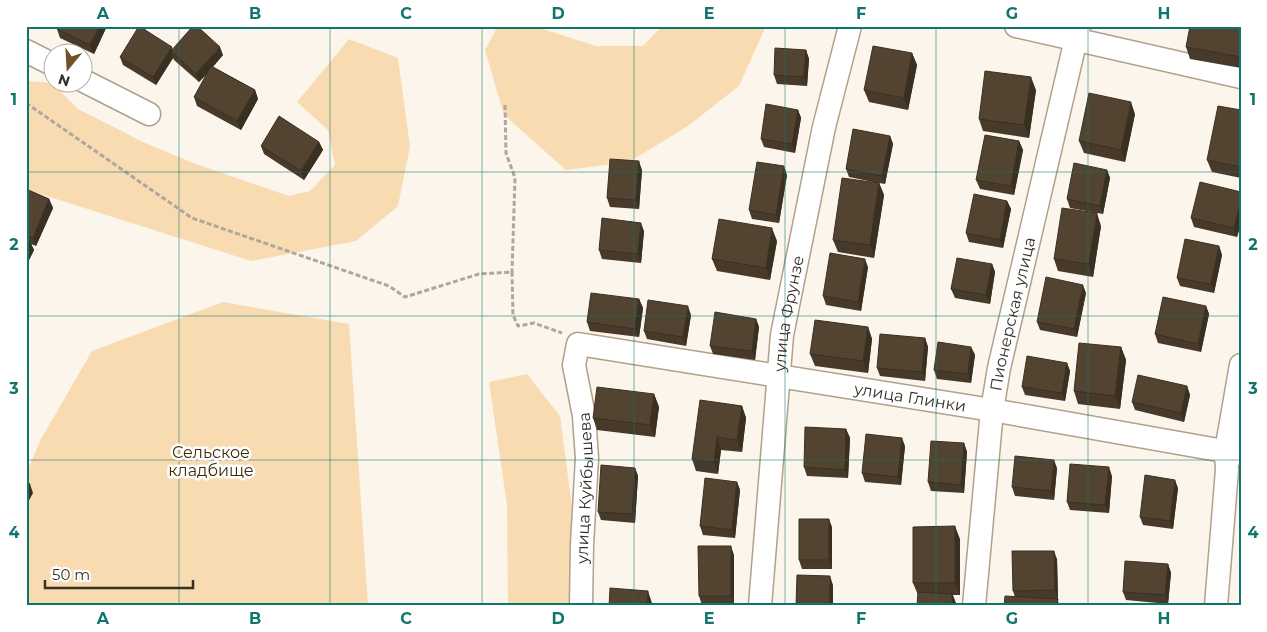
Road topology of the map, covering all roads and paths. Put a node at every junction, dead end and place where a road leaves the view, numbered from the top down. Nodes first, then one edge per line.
1 (850, 26) edge
2 (1016, 26) edge
3 (1078, 33) edge
4 (26, 51) edge
5 (42, 59) edge
6 (1241, 77) edge
7 (92, 85) edge
8 (26, 103) edge
9 (505, 105) dead end
10 (149, 114) dead end
11 (512, 272) junction
12 (578, 344) junction
13 (1241, 365) edge
14 (779, 376) junction
15 (992, 410) junction
16 (1233, 452) edge
17 (581, 606) edge
18 (760, 606) edge
19 (974, 606) edge
20 (1216, 606) edge

1 - 14 street, улица Фрунзе
2 - 3 street
3 - 6 street
3 - 15 street, Пионерская улица
4 - 5 street
7 - 10 street
8 - 11 path
9 - 11 path
11 - 12 path
12 - 14 street, улица Глинки
12 - 17 street, улица Куйбышева
13 - 16 street
14 - 15 street, улица Глинки
14 - 18 street, улица Фрунзе
15 - 16 street, улица Глинки
15 - 19 street, Пионерская улица
16 - 20 street

